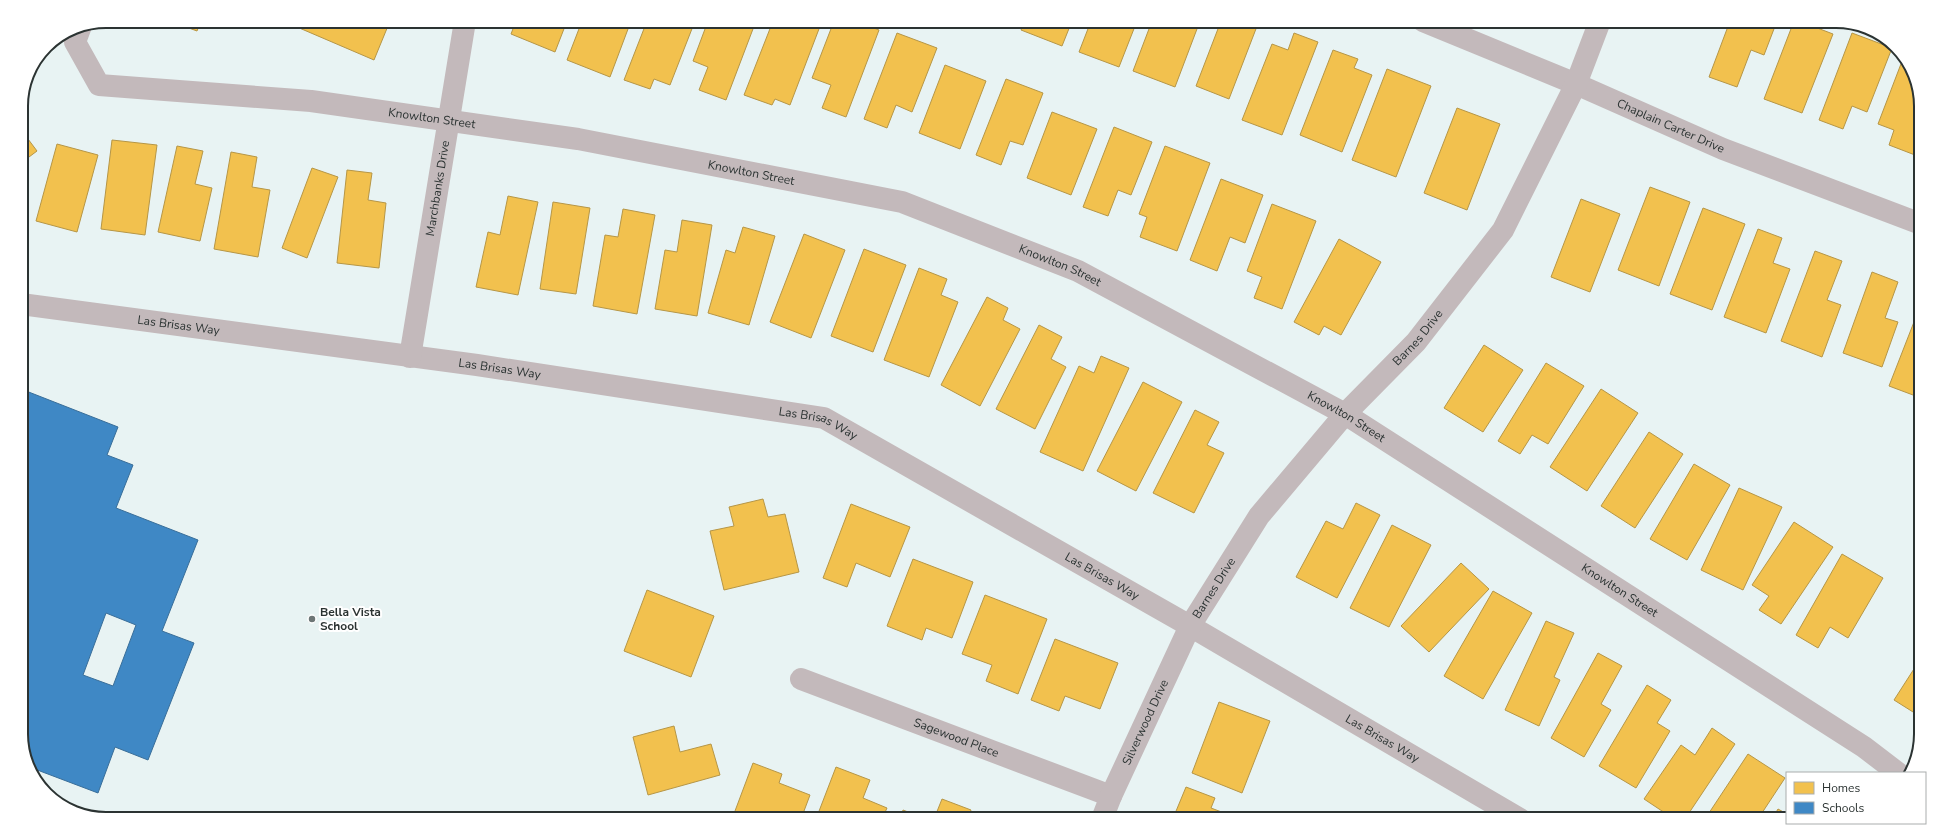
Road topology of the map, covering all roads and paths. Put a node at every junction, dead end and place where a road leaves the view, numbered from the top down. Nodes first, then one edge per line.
1 (464, 28) edge
2 (1440, 28) edge
3 (1597, 28) edge
4 (78, 33) edge
5 (1576, 84) junction
6 (449, 121) junction
7 (1914, 221) edge
8 (28, 305) edge
9 (410, 356) junction
10 (1345, 414) junction
11 (1190, 626) junction
12 (801, 679) dead end
13 (1897, 772) edge
14 (1111, 796) junction
15 (1105, 812) edge
16 (1508, 812) edge

1 - 6 street, Marchbanks Drive
2 - 5 street, Chaplain Carter Drive
3 - 5 street, Barnes Drive
4 - 6 street, Knowlton Street
5 - 7 street, Chaplain Carter Drive
5 - 10 street, Barnes Drive
6 - 9 street, Marchbanks Drive
6 - 10 street, Knowlton Street
8 - 9 street, Las Brisas Way
9 - 11 street, Las Brisas Way
10 - 11 street, Barnes Drive
10 - 13 street, Knowlton Street
11 - 14 street, Silverwood Drive
11 - 16 street, Las Brisas Way
12 - 14 street, Sagewood Place
14 - 15 street, Silverwood Drive

